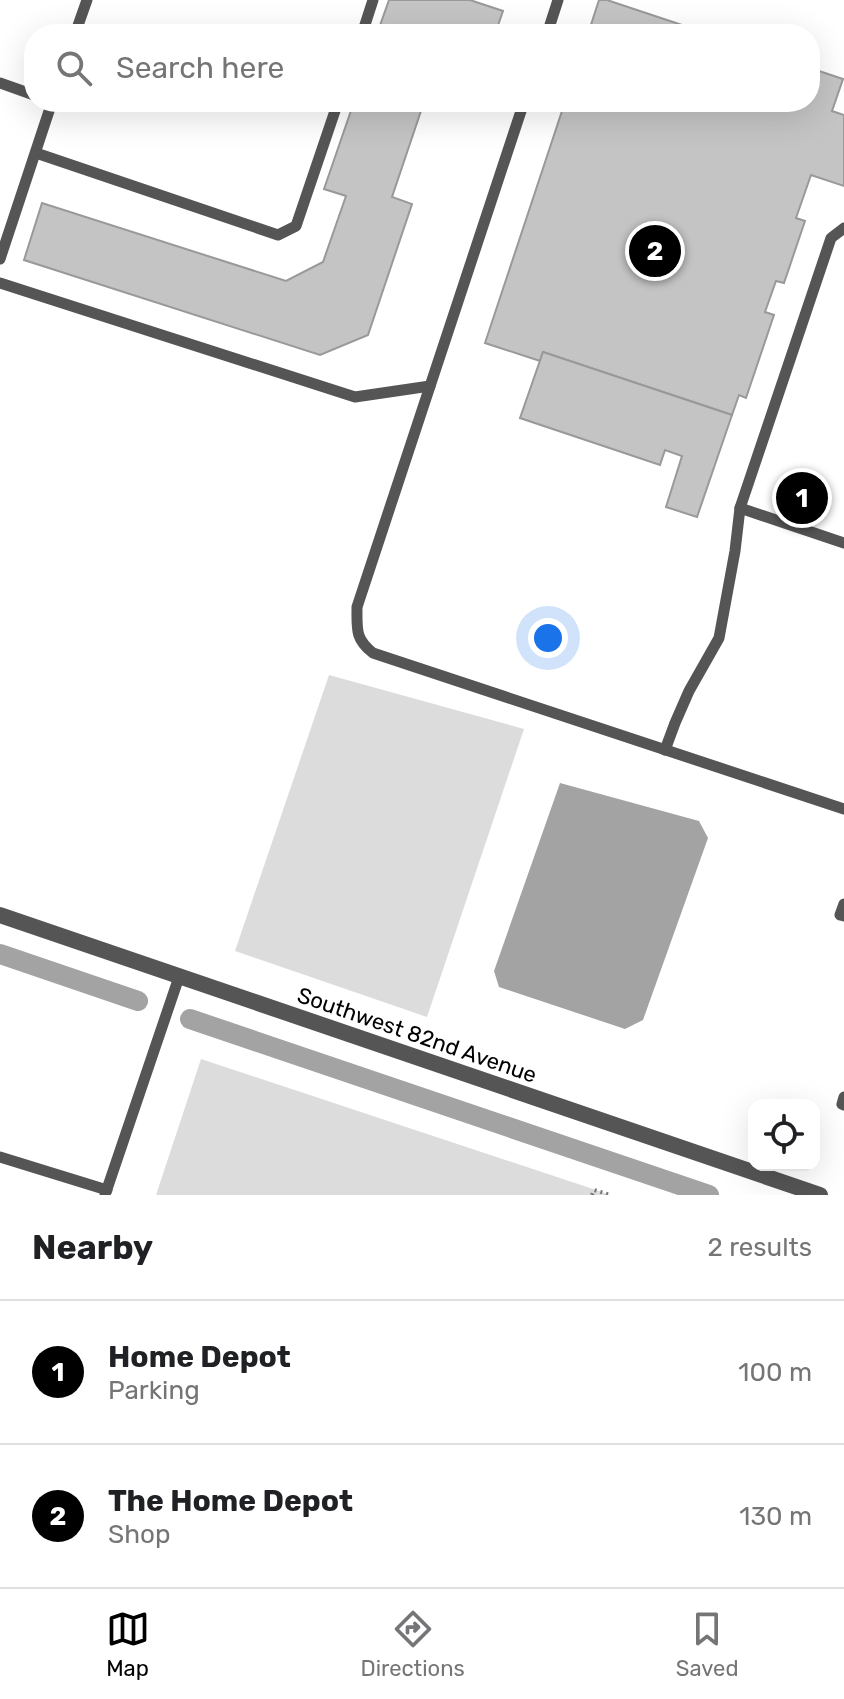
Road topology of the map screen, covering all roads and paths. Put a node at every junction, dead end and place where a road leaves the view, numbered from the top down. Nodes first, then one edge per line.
1 (87, 0) edge
2 (373, 0) edge
3 (558, 0) edge
4 (79, 24) edge
5 (365, 24) edge
6 (550, 24) edge
7 (0, 83) edge
8 (24, 91) edge
9 (49, 112) edge
10 (335, 112) edge
11 (521, 112) edge
12 (36, 153) junction
13 (844, 228) edge
14 (0, 259) edge
15 (0, 283) edge
16 (430, 386) junction
17 (740, 508) junction
18 (844, 543) edge
19 (665, 750) junction
20 (844, 809) edge
21 (844, 904) edge
22 (0, 915) edge
23 (844, 916) edge
24 (179, 977) junction
25 (844, 1097) edge
26 (844, 1105) edge
27 (0, 1157) edge
28 (106, 1193) edge
29 (592, 1195) edge
30 (611, 1195) edge
31 (820, 1195) edge

1 - 4 lane
2 - 5 lane
3 - 6 lane
7 - 8 lane
9 - 12 lane
10 - 12 lane
11 - 16 lane
12 - 14 lane
13 - 17 lane
15 - 16 lane
16 - 19 lane
17 - 18 lane
17 - 19 lane
19 - 20 lane
21 - 23 lane
22 - 24 street, Southwest 82nd Avenue
24 - 28 lane
24 - 31 street, Southwest 82nd Avenue
25 - 26 lane
27 - 28 lane
29 - 30 path

